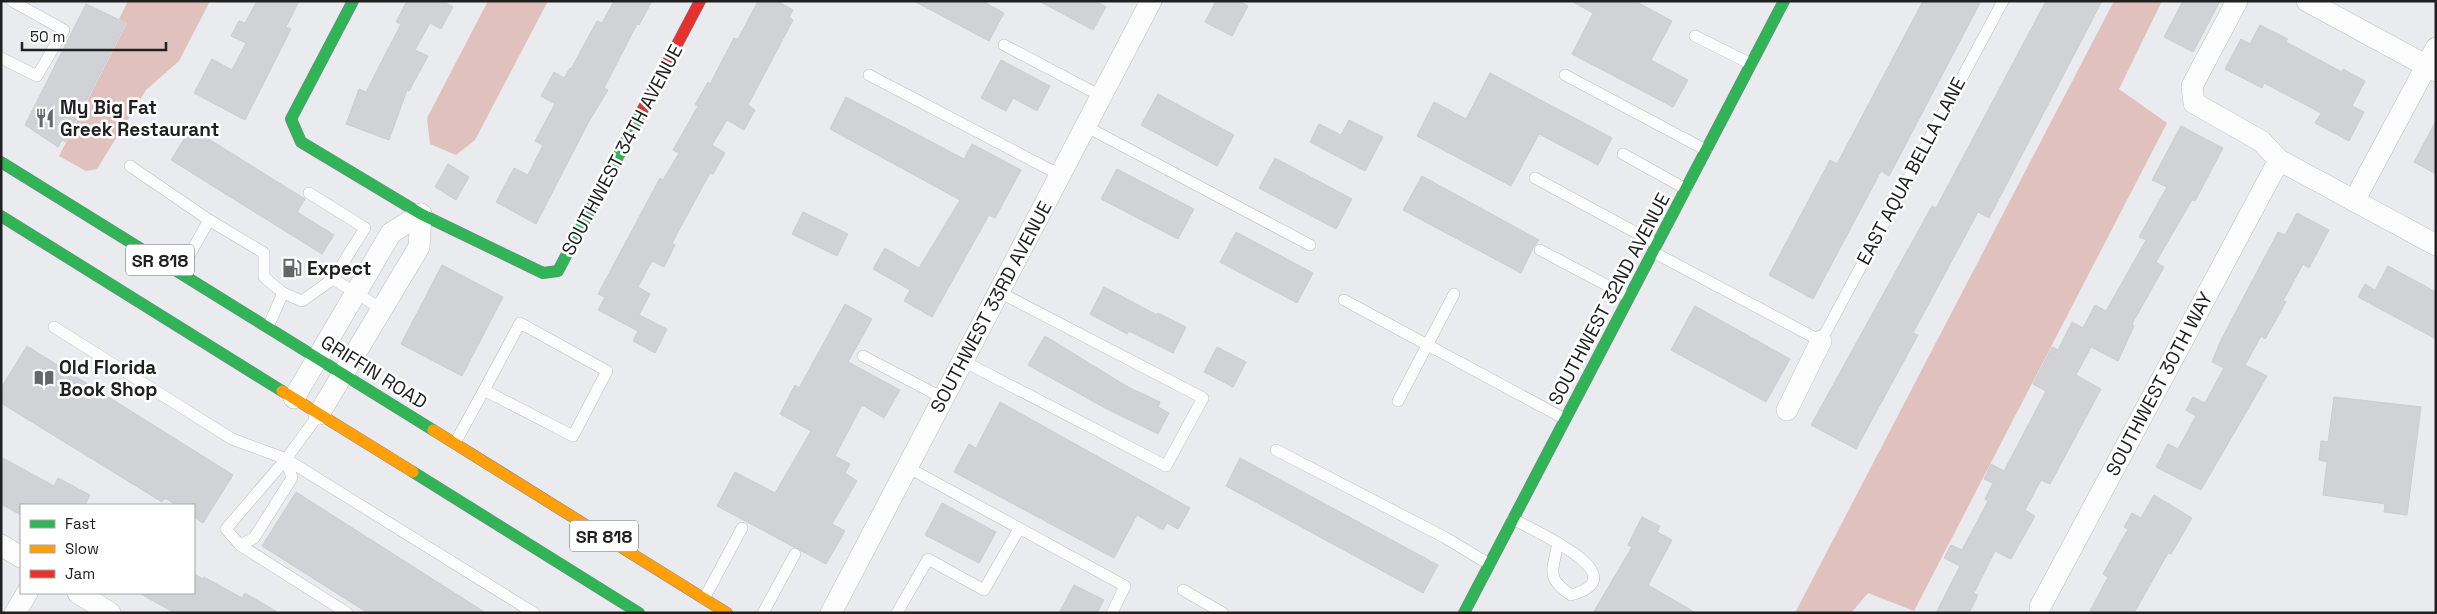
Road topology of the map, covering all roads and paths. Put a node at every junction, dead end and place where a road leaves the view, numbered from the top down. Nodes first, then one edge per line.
1 (12, 1) edge
2 (353, 1) edge
3 (700, 1) edge
4 (1151, 1) edge
5 (2003, 1) edge
6 (2237, 1) edge
7 (2307, 1) edge
8 (1781, 2) edge
9 (1695, 36) dead end
10 (1004, 45) dead end
11 (1, 58) edge
12 (2433, 61) edge
13 (1751, 64) junction
14 (869, 75) dead end
15 (1565, 75) dead end
16 (1101, 96) junction
17 (1085, 126) junction
18 (1706, 150) junction
19 (1623, 154) dead end
20 (2279, 160) junction
21 (1, 162) edge
22 (130, 166) dead end
23 (1060, 176) junction
24 (1535, 178) dead end
25 (1686, 189) junction
26 (309, 193) dead end
27 (2354, 201) junction
28 (421, 214) junction
29 (1, 216) edge
30 (209, 220) junction
31 (1310, 245) dead end
32 (2436, 245) edge
33 (1655, 248) junction
34 (1540, 250) dead end
35 (180, 272) junction
36 (333, 279) junction
37 (999, 292) junction
38 (283, 293) junction
39 (356, 294) junction
40 (1454, 294) dead end
41 (1629, 297) junction
42 (1344, 300) dead end
43 (382, 309) junction
44 (54, 327) dead end
45 (268, 327) junction
46 (1821, 341) junction
47 (1428, 345) junction
48 (863, 356) dead end
49 (318, 358) junction
50 (963, 361) junction
51 (344, 374) junction
52 (484, 390) junction
53 (294, 398) junction
54 (943, 398) junction
55 (1398, 401) dead end
56 (1787, 410) dead end
57 (320, 414) junction
58 (1565, 419) junction
59 (455, 443) junction
60 (1276, 450) dead end
61 (286, 459) junction
62 (907, 468) junction
63 (1513, 519) junction
64 (742, 528) dead end
65 (1019, 529) junction
66 (1558, 543) junction
67 (1, 545) edge
68 (240, 545) junction
69 (795, 554) dead end
70 (20, 556) edge
71 (1490, 564) junction
72 (1183, 590) dead end
73 (26, 594) edge
74 (80, 594) edge
75 (704, 598) junction
76 (2040, 607) dead end
77 (15, 613) edge
78 (110, 613) edge
79 (347, 613) edge
80 (534, 613) edge
81 (639, 613) edge
82 (727, 613) edge
83 (763, 613) edge
84 (831, 613) edge
85 (897, 613) edge
86 (1112, 613) edge
87 (1223, 613) edge
88 (1464, 613) edge

1 - 11 lane
2 - 28 main road
3 - 28 main road, SOUTHWEST 34TH AVENUE
4 - 16 street, SOUTHWEST 33RD AVENUE
5 - 46 lane, EAST AQUA BELLA LANE
6 - 20 street
7 - 12 street
8 - 13 main road, SOUTHWEST 32ND AVENUE
9 - 13 lane
10 - 16 lane
12 - 27 street
13 - 18 main road, SOUTHWEST 32ND AVENUE
14 - 23 lane
15 - 18 lane
16 - 17 street, SOUTHWEST 33RD AVENUE
17 - 23 street, SOUTHWEST 33RD AVENUE
17 - 31 lane
18 - 25 main road, SOUTHWEST 32ND AVENUE
19 - 25 lane
20 - 27 street
20 - 76 street, SOUTHWEST 30TH WAY
21 - 35 main road, GRIFFIN ROAD / SR 818
22 - 30 lane
23 - 37 street, SOUTHWEST 33RD AVENUE
24 - 33 lane
25 - 33 main road, SOUTHWEST 32ND AVENUE
26 - 36 lane
27 - 32 street
28 - 39 street
28 - 43 street
29 - 53 main road, SR 818
30 - 35 lane
30 - 38 lane
33 - 41 main road, SOUTHWEST 32ND AVENUE
33 - 46 lane
34 - 41 lane
35 - 45 main road, GRIFFIN ROAD / SR 818
36 - 38 lane
36 - 39 lane
37 - 50 street, SOUTHWEST 33RD AVENUE
37 - 50 lane
38 - 45 lane
39 - 43 lane
39 - 49 street
40 - 47 lane
41 - 58 main road, SOUTHWEST 32ND AVENUE
42 - 47 lane
43 - 51 street
44 - 61 lane
45 - 49 main road, GRIFFIN ROAD / SR 818
46 - 56 street
47 - 55 lane
47 - 58 lane
48 - 54 lane
49 - 51 main road, GRIFFIN ROAD / SR 818
49 - 53 street
50 - 54 street, SOUTHWEST 33RD AVENUE
51 - 57 street
51 - 59 main road, GRIFFIN ROAD / SR 818
52 - 52 lane
52 - 59 lane
53 - 57 main road, SR 818
54 - 62 street, SOUTHWEST 33RD AVENUE
57 - 61 lane
57 - 81 main road, SR 818
58 - 63 main road, SOUTHWEST 32ND AVENUE
59 - 75 main road, GRIFFIN ROAD / SR 818
60 - 71 lane
61 - 68 lane
61 - 68 lane
61 - 80 lane
62 - 65 lane
62 - 84 street, SOUTHWEST 33RD AVENUE
63 - 66 lane
63 - 71 main road, SOUTHWEST 32ND AVENUE
64 - 75 lane
65 - 85 lane
65 - 86 lane
66 - 66 lane
67 - 70 street
68 - 79 lane
69 - 83 lane
71 - 88 main road, SOUTHWEST 32ND AVENUE
72 - 87 lane
73 - 77 street
74 - 78 street
75 - 82 main road, GRIFFIN ROAD / SR 818

